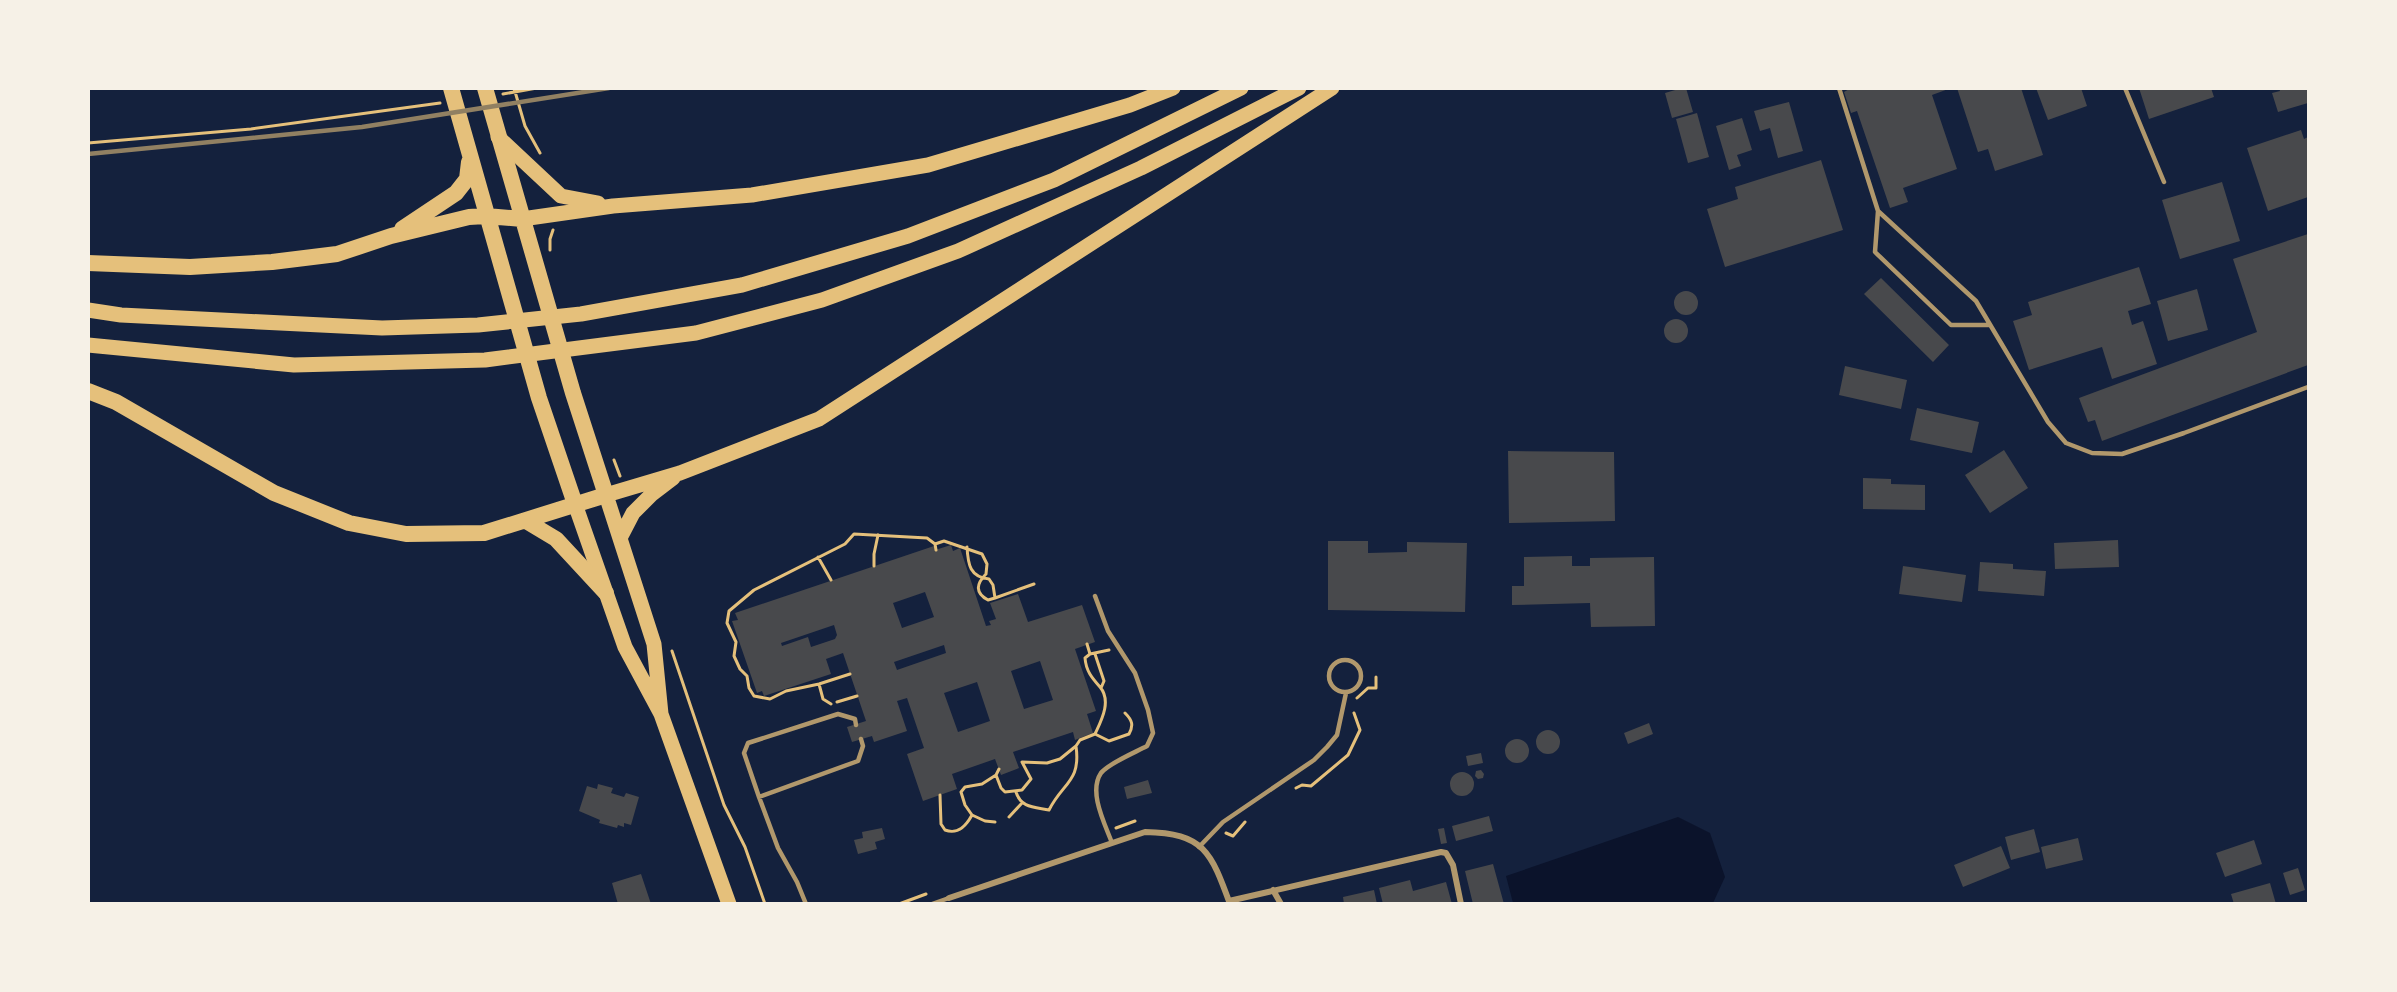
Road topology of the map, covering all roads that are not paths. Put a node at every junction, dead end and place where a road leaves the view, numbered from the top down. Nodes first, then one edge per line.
1 (1173, 88) edge
2 (1241, 88) edge
3 (1299, 88) edge
4 (1332, 88) edge
5 (1839, 88) edge
6 (2125, 88) edge
7 (491, 92) edge
8 (451, 94) edge
9 (498, 133) junction
10 (470, 155) junction
11 (2164, 182) dead end
12 (613, 206) junction
13 (1878, 211) junction
14 (486, 216) junction
15 (522, 219) junction
16 (391, 236) junction
17 (88, 262) edge
18 (88, 310) edge
19 (1990, 325) junction
20 (88, 345) edge
21 (2308, 387) edge
22 (88, 391) edge
23 (680, 473) junction
24 (606, 495) junction
25 (575, 504) junction
26 (526, 521) junction
27 (620, 538) junction
28 (606, 593) junction
29 (1095, 596) dead end
30 (1346, 693) junction
31 (661, 714) junction
32 (856, 725) dead end
33 (861, 740) dead end
34 (759, 797) junction
35 (1112, 843) junction
36 (1199, 847) junction
37 (1273, 890) junction
38 (948, 901) edge
39 (1229, 902) edge
40 (729, 903) edge
41 (806, 903) edge
42 (932, 903) edge
43 (1281, 903) edge
44 (1461, 903) edge

1 - 12 main road
2 - 18 main road
3 - 20 main road
4 - 23 main road
5 - 13 lane
6 - 11 lane
7 - 9 highway
8 - 10 highway
9 - 12 main road
9 - 15 highway
10 - 14 highway
10 - 16 highway
12 - 15 main road
13 - 19 lane
13 - 19 lane
14 - 15 highway
14 - 16 highway
14 - 25 highway
15 - 24 highway
16 - 17 highway
19 - 21 lane
22 - 26 highway
23 - 24 main road
23 - 27 main road
24 - 25 highway
24 - 27 main road
25 - 26 highway
25 - 28 main road
26 - 28 highway
27 - 31 main road
28 - 31 main road
29 - 35 lane
30 - 30 lane
30 - 36 lane
31 - 40 main road
32 - 34 lane
33 - 34 lane
34 - 41 lane
35 - 36 street
35 - 38 street
36 - 39 street
37 - 39 street
37 - 43 street
37 - 44 street
38 - 42 lane

